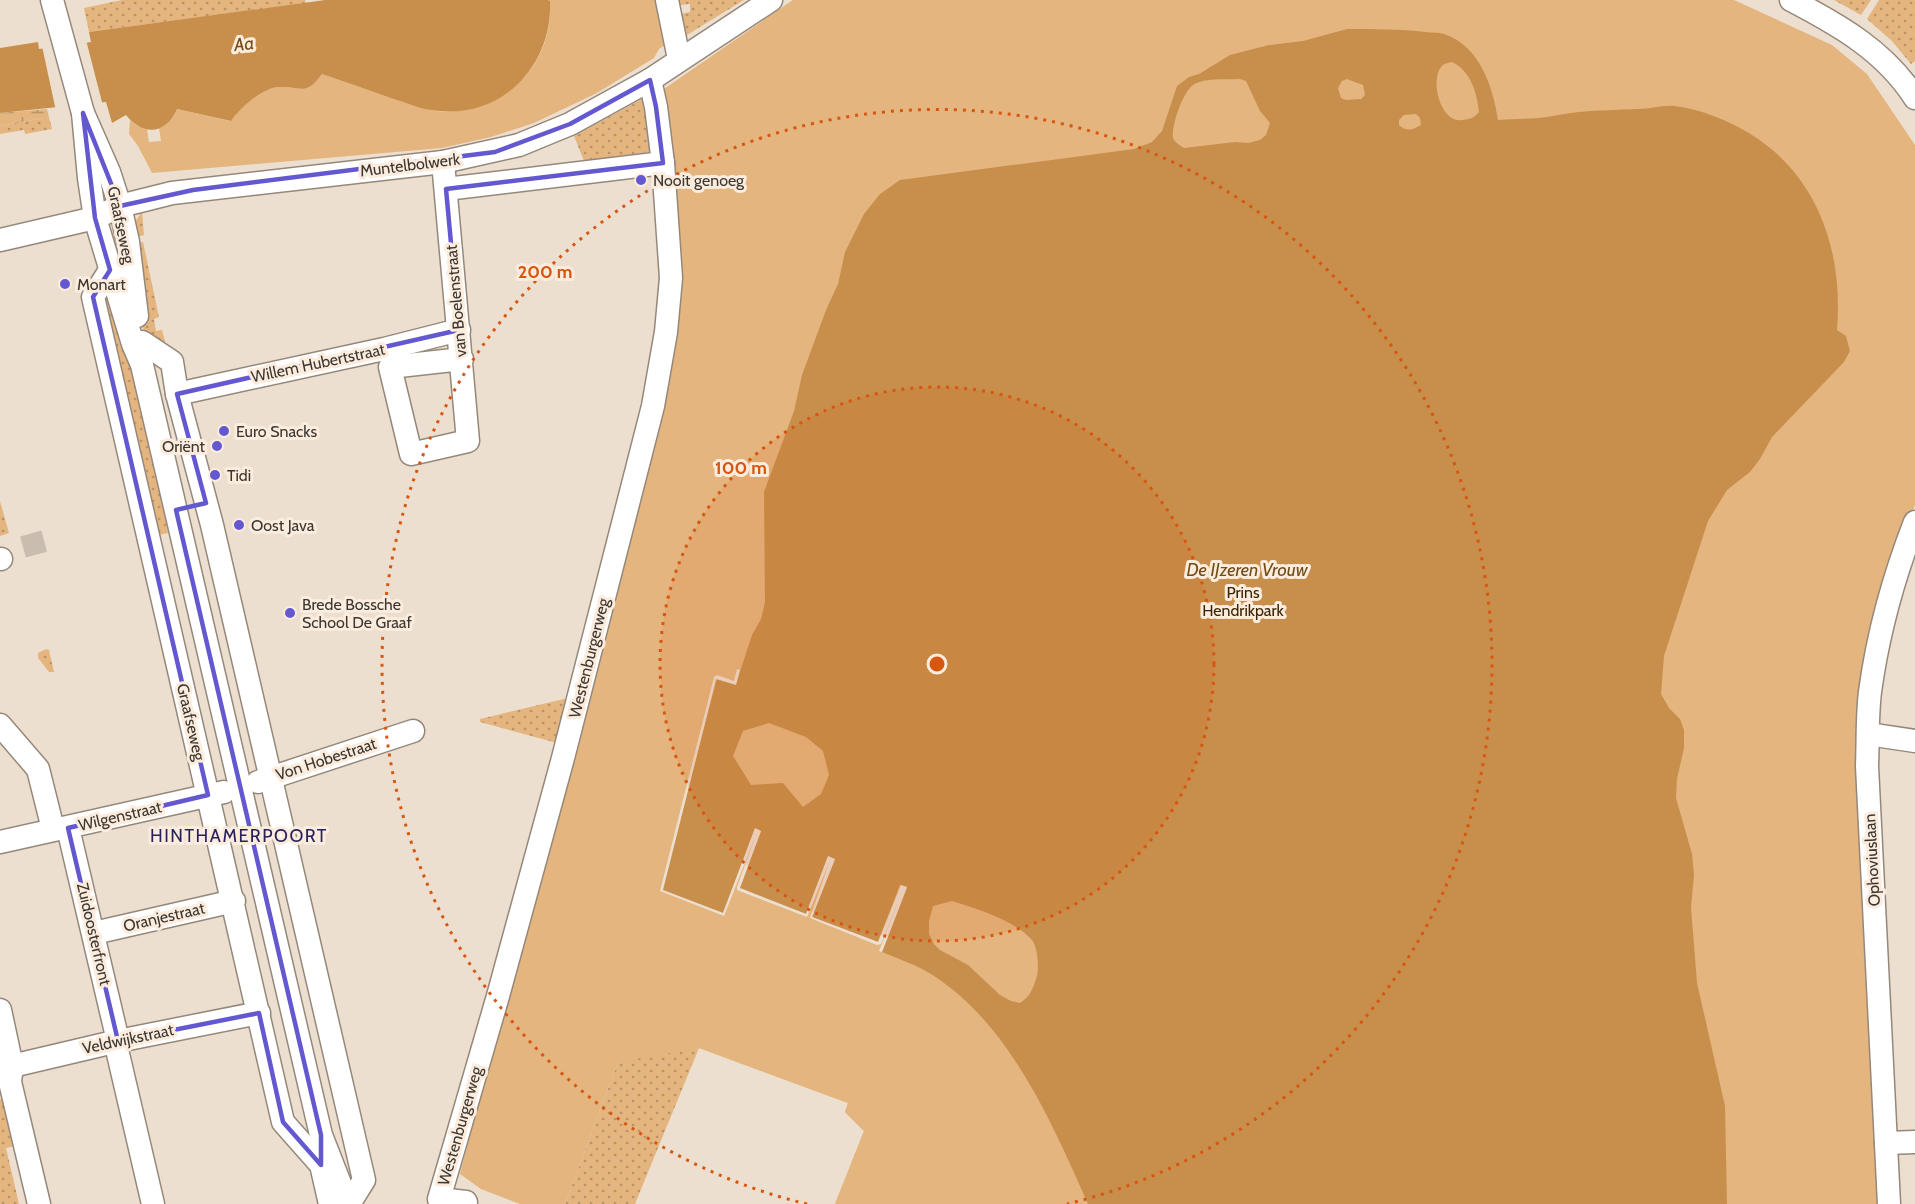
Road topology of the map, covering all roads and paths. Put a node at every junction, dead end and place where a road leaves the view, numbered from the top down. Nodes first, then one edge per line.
1 (52, 0) edge
2 (667, 0) edge
3 (771, 0) edge
4 (1791, 0) edge
5 (679, 59) junction
6 (650, 80) junction
7 (1915, 98) edge
8 (83, 113) junction
9 (443, 162) junction
10 (663, 163) junction
11 (446, 189) junction
12 (120, 206) junction
13 (95, 219) junction
14 (0, 240) edge
15 (110, 270) junction
16 (459, 330) junction
17 (142, 342) junction
18 (387, 358) junction
19 (462, 359) junction
20 (142, 365) junction
21 (177, 393) junction
22 (206, 503) junction
23 (176, 510) junction
24 (1915, 522) edge
25 (0, 725) edge
26 (413, 731) dead end
27 (1868, 734) junction
28 (1915, 741) edge
29 (271, 777) junction
30 (240, 788) junction
31 (208, 795) junction
32 (61, 828) junction
33 (0, 842) edge
34 (234, 901) junction
35 (94, 933) junction
36 (0, 1010) edge
37 (258, 1013) junction
38 (117, 1041) junction
39 (6, 1069) edge
40 (321, 1135) junction
41 (1915, 1142) edge
42 (1886, 1143) junction
43 (321, 1165) junction
44 (466, 1202) dead end
45 (39, 1204) edge
46 (153, 1204) edge
47 (330, 1204) edge
48 (348, 1204) edge
49 (1889, 1204) edge

1 - 8 street, Graafseweg
2 - 5 street
3 - 5 street, Muntelbolwerk
4 - 7 street
5 - 6 street, Muntelbolwerk
6 - 9 street, Muntelbolwerk
6 - 10 street, Westenburgerweg
8 - 12 street, Graafseweg
8 - 13 street, Graafseweg
9 - 11 street, van Boelenstraat
9 - 12 street, Muntelbolwerk
10 - 11 street, Muntelbolwerk
10 - 44 street, Westenburgerweg
11 - 16 street, van Boelenstraat
12 - 13 street, Muntelbolwerk
12 - 17 street, Graafseweg
13 - 14 street, Muntelbolwerk
13 - 15 street, Graafseweg
15 - 20 street, Graafseweg
15 - 31 street, Graafseweg
16 - 18 street, Willem Hubertstraat
16 - 19 street, van Boelenstraat
17 - 20 street, Graafseweg
17 - 21 street, Graafseweg
18 - 19 street
18 - 19 street, van Boelenstraat
18 - 21 street, Willem Hubertstraat
20 - 23 street, Graafseweg
21 - 22 street, Graafseweg
22 - 23 street
22 - 29 street, Graafseweg
23 - 30 street, Graafseweg
24 - 27 street, Ophoviuslaan
25 - 32 street, Zuidoosterfront
26 - 29 street, Von Hobestraat
27 - 28 street
27 - 42 street, Ophoviuslaan
29 - 30 street, Von Hobestraat
29 - 48 street, Graafseweg
30 - 31 street, Wilgenstraat
30 - 40 street, Graafseweg
31 - 32 street, Wilgenstraat
31 - 34 street, Graafseweg
32 - 33 street, Wilgenstraat
32 - 35 street, Zuidoosterfront
34 - 35 street, Oranjestraat
34 - 37 street, Graafseweg
35 - 38 street, Zuidoosterfront
36 - 39 street
37 - 38 street, Veldwijkstraat
37 - 43 street, Graafseweg
38 - 39 street, Veldwijkstraat
38 - 46 street, Zuidoosterfront
39 - 45 street
40 - 43 street, Graafseweg
40 - 48 street, Graafseweg
41 - 42 street
42 - 49 street, Ophoviuslaan
43 - 47 street, Graafseweg

